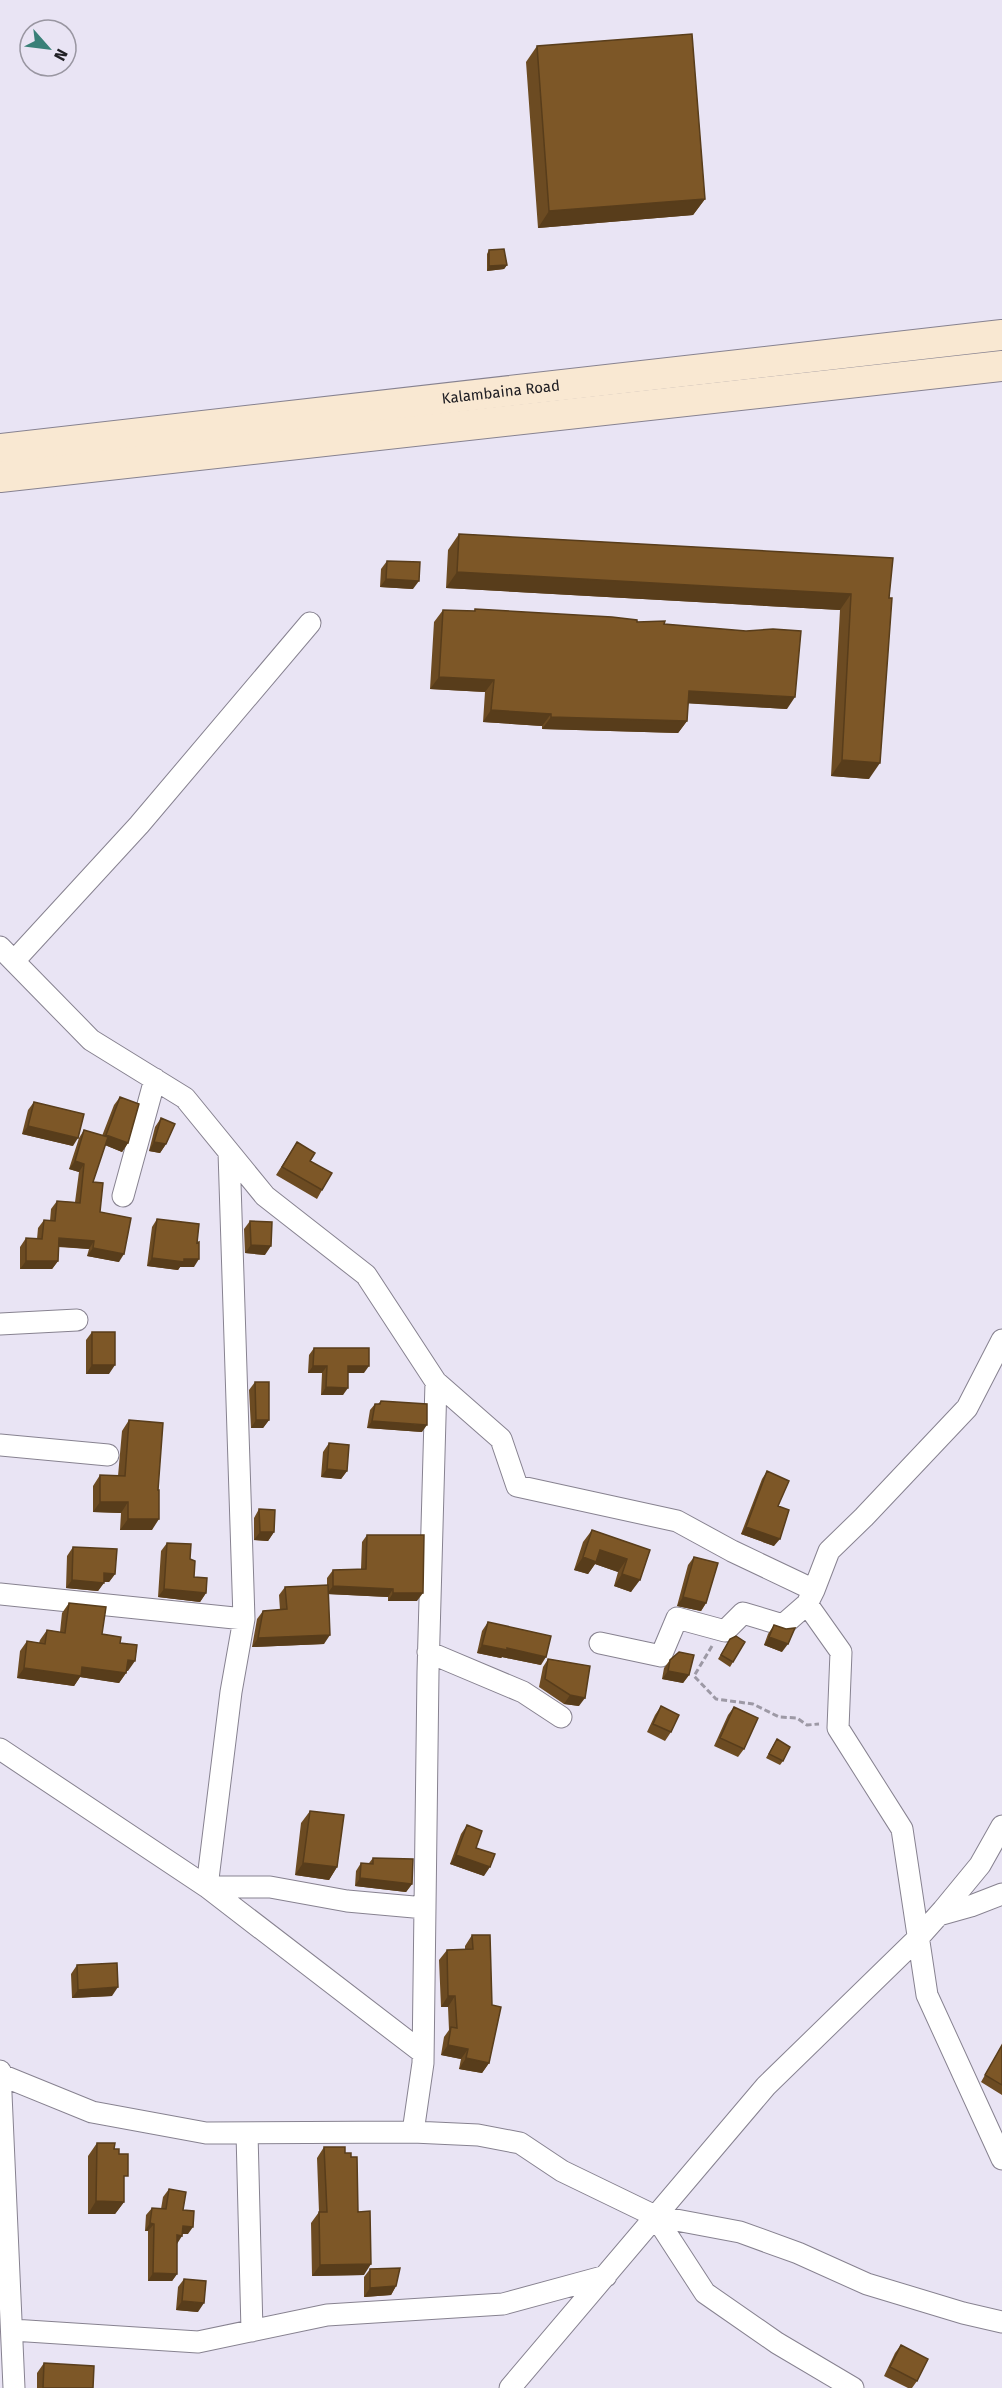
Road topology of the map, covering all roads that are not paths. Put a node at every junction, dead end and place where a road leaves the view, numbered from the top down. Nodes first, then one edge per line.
1 (1002, 335) edge
2 (1002, 366) edge
3 (0, 449) edge
4 (0, 477) edge
5 (310, 623) dead end
6 (7, 954) edge
7 (155, 1079) junction
8 (229, 1152) junction
9 (123, 1196) dead end
10 (77, 1320) dead end
11 (0, 1324) edge
12 (1002, 1340) edge
13 (436, 1382) junction
14 (0, 1445) edge
15 (108, 1455) dead end
16 (0, 1594) edge
17 (810, 1597) junction
18 (244, 1619) junction
19 (600, 1643) dead end
20 (428, 1652) junction
21 (561, 1717) dead end
22 (0, 1749) edge
23 (1002, 1826) edge
24 (207, 1887) junction
25 (1002, 1894) edge
26 (425, 1908) junction
27 (939, 1915) junction
28 (918, 1938) junction
29 (423, 2053) junction
30 (1, 2073) edge
31 (413, 2132) junction
32 (247, 2133) junction
33 (1002, 2159) edge
34 (655, 2216) junction
35 (606, 2276) junction
36 (1002, 2322) edge
37 (12, 2330) junction
38 (252, 2331) junction
39 (14, 2388) edge
40 (510, 2388) edge
41 (853, 2388) edge

1 - 3 main road, Kalambaina Road
2 - 4 main road
5 - 6 street
6 - 7 street
7 - 8 street
7 - 9 street
8 - 13 street
8 - 18 street
10 - 11 street
12 - 17 street
13 - 17 street
13 - 20 street
14 - 15 street
16 - 18 street
17 - 19 street
17 - 28 street
18 - 24 street
20 - 21 street
20 - 26 street
22 - 24 street
23 - 27 street
24 - 26 street
24 - 29 street
25 - 27 street
26 - 29 street
27 - 28 street
28 - 33 street
28 - 34 street
29 - 31 street
30 - 32 street
30 - 37 street
31 - 32 street
31 - 34 street
32 - 38 street
34 - 35 street
34 - 36 street
34 - 41 street
35 - 38 street
35 - 40 street
37 - 38 street
37 - 39 street

